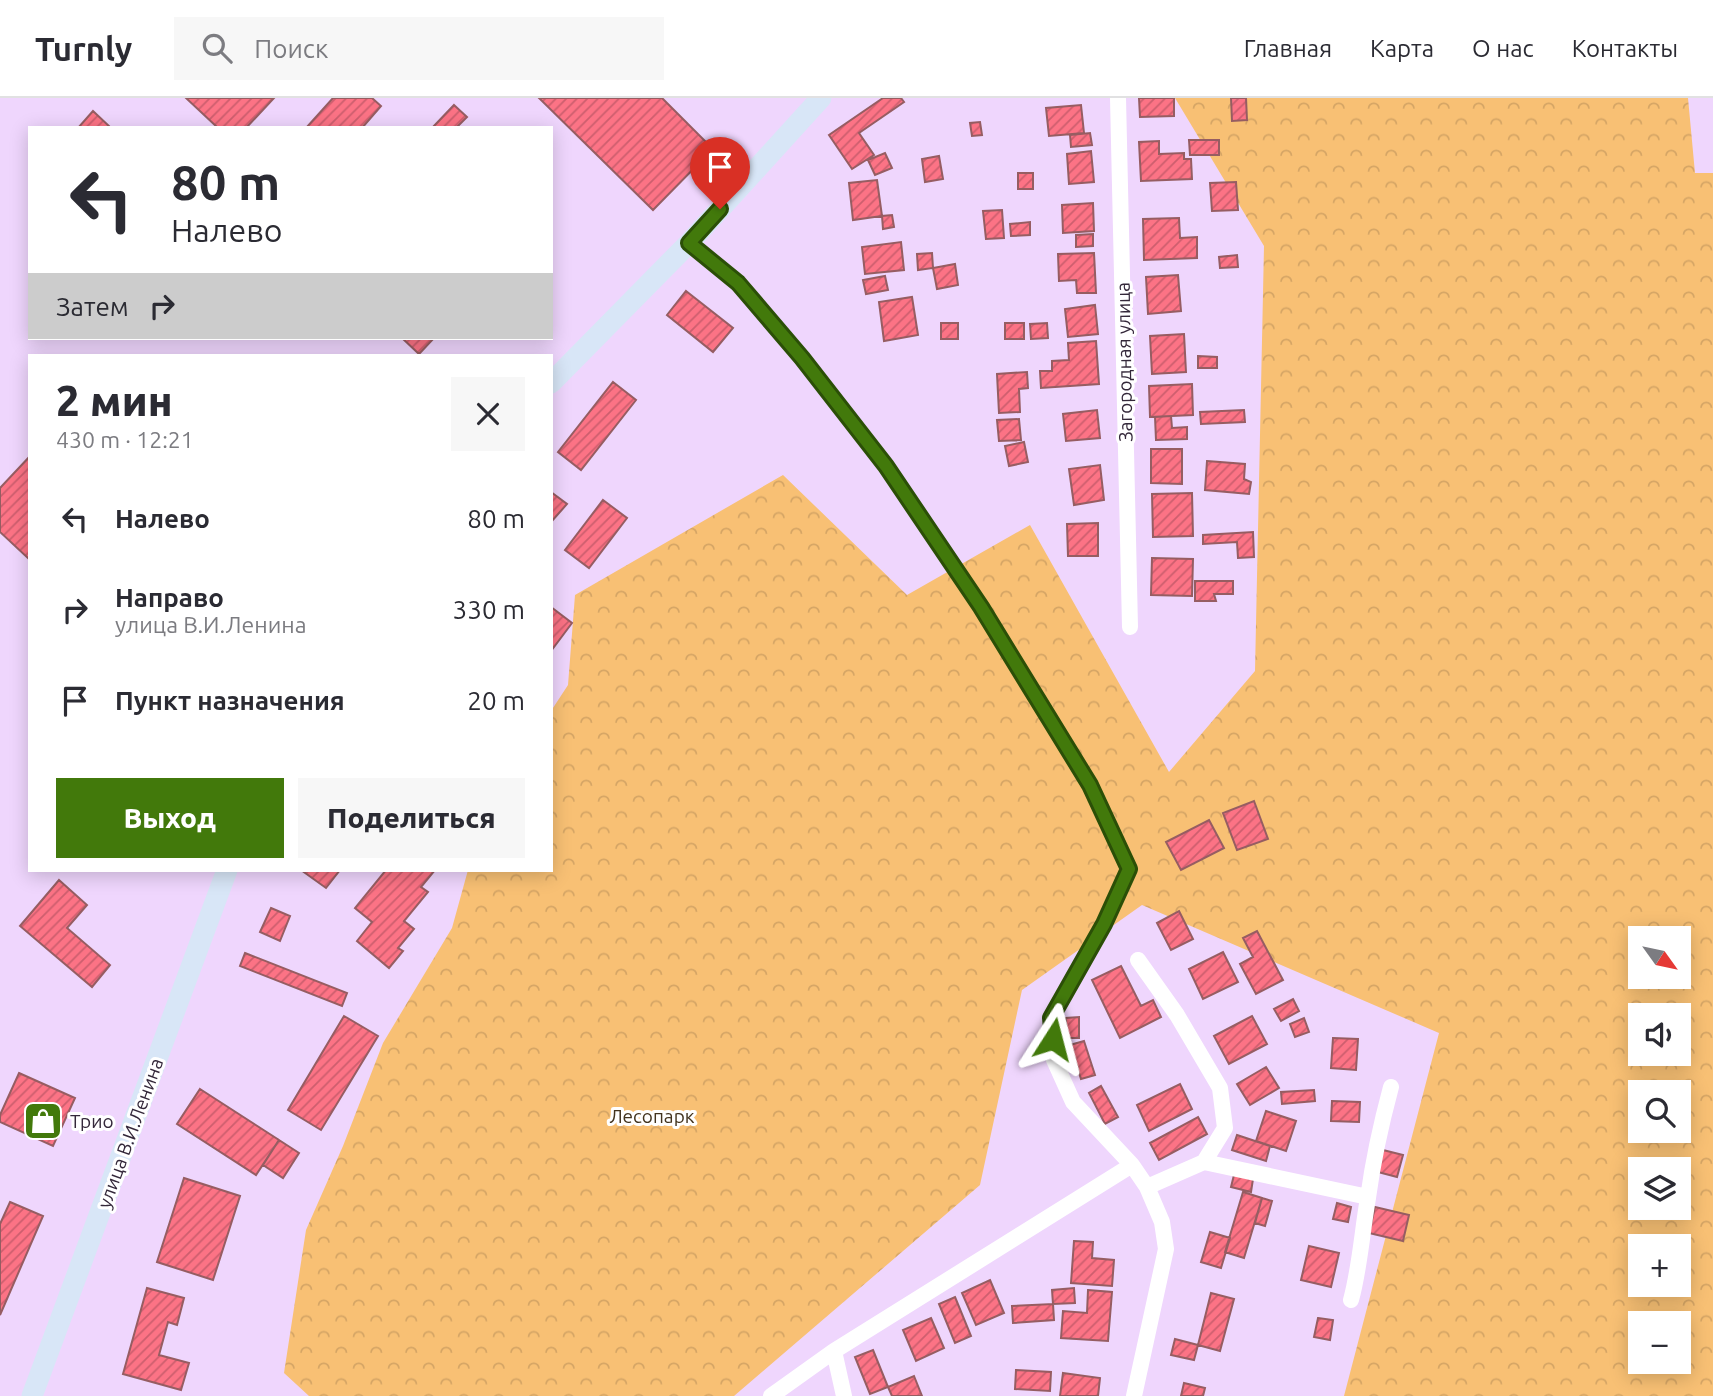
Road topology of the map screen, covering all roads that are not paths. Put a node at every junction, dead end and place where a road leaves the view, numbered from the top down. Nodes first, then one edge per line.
1 (821, 98) edge
2 (1118, 98) edge
3 (689, 243) junction
4 (553, 381) edge
5 (1130, 627) dead end
6 (226, 872) edge
7 (1138, 960) dead end
8 (1391, 1087) dead end
9 (1204, 1162) junction
10 (1132, 1165) junction
11 (1147, 1186) junction
12 (1368, 1198) junction
13 (1351, 1300) dead end
14 (834, 1351) junction
15 (32, 1396) edge
16 (771, 1396) edge
17 (844, 1396) edge
18 (1135, 1396) edge

1 - 3 main road
2 - 5 street, Загородная улица
3 - 4 main road
3 - 10 street
6 - 15 main road, улица В.И.Ленина
7 - 9 street
8 - 12 street
9 - 11 street
9 - 12 street
10 - 11 street
10 - 14 street
11 - 18 street
12 - 13 street
14 - 16 street
14 - 17 street

